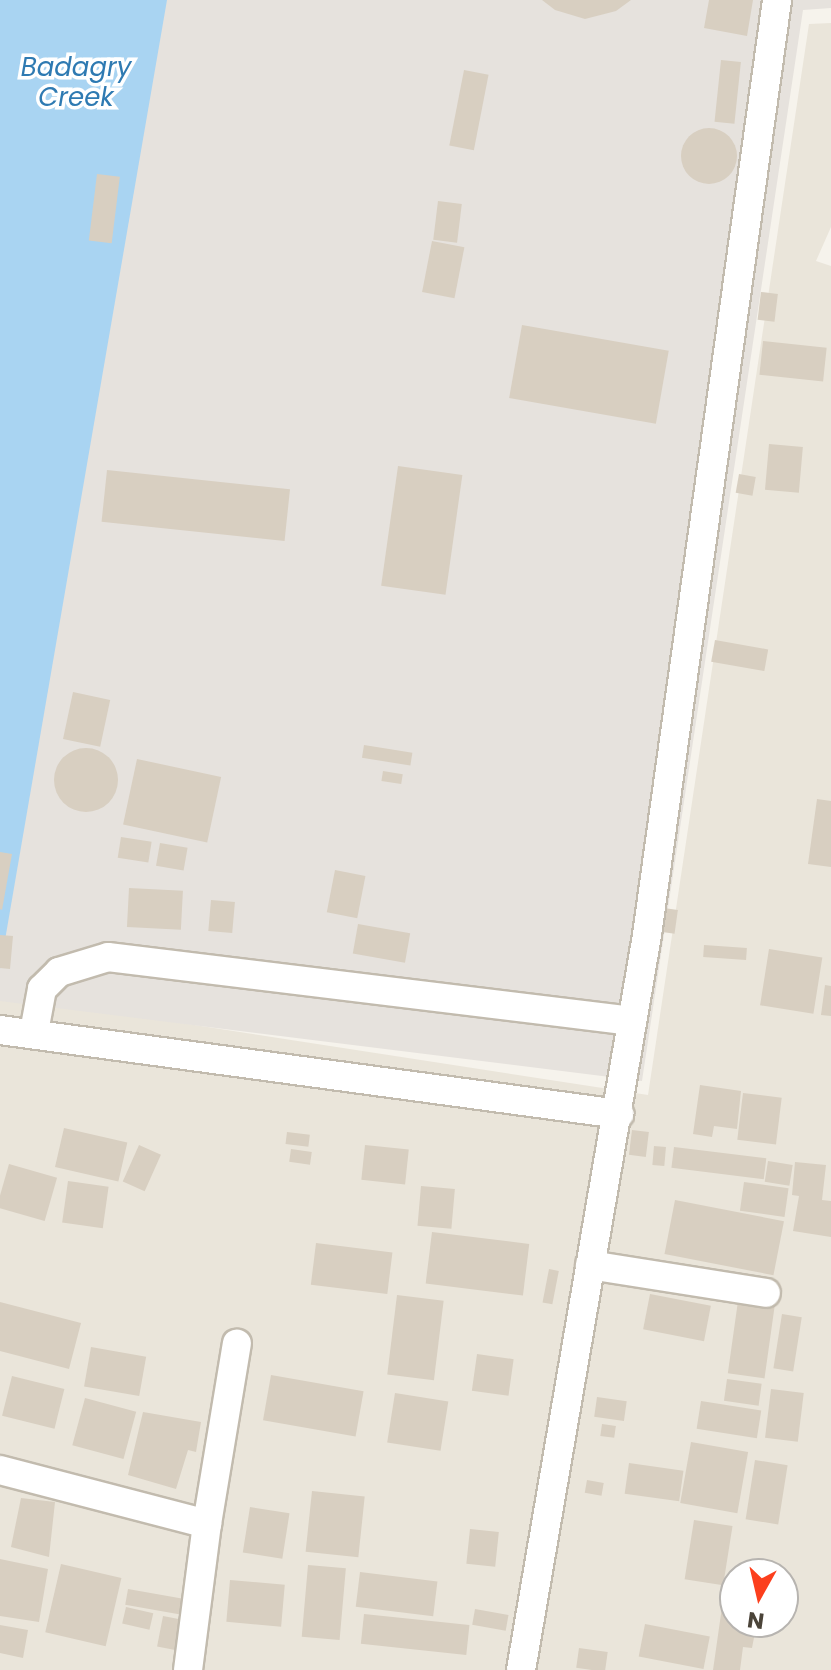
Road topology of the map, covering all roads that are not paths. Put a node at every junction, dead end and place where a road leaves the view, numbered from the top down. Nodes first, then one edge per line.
1 (777, 0) edge
2 (632, 1021) junction
3 (0, 1030) edge
4 (34, 1032) junction
5 (619, 1114) junction
6 (590, 1265) junction
7 (766, 1293) dead end
8 (237, 1343) dead end
9 (0, 1470) edge
10 (207, 1524) junction
11 (188, 1670) edge
12 (521, 1670) edge

1 - 2 street
2 - 4 street
2 - 5 street
3 - 4 street
4 - 5 street
5 - 6 street
6 - 7 street
6 - 12 street
8 - 10 street
9 - 10 street
10 - 11 street

